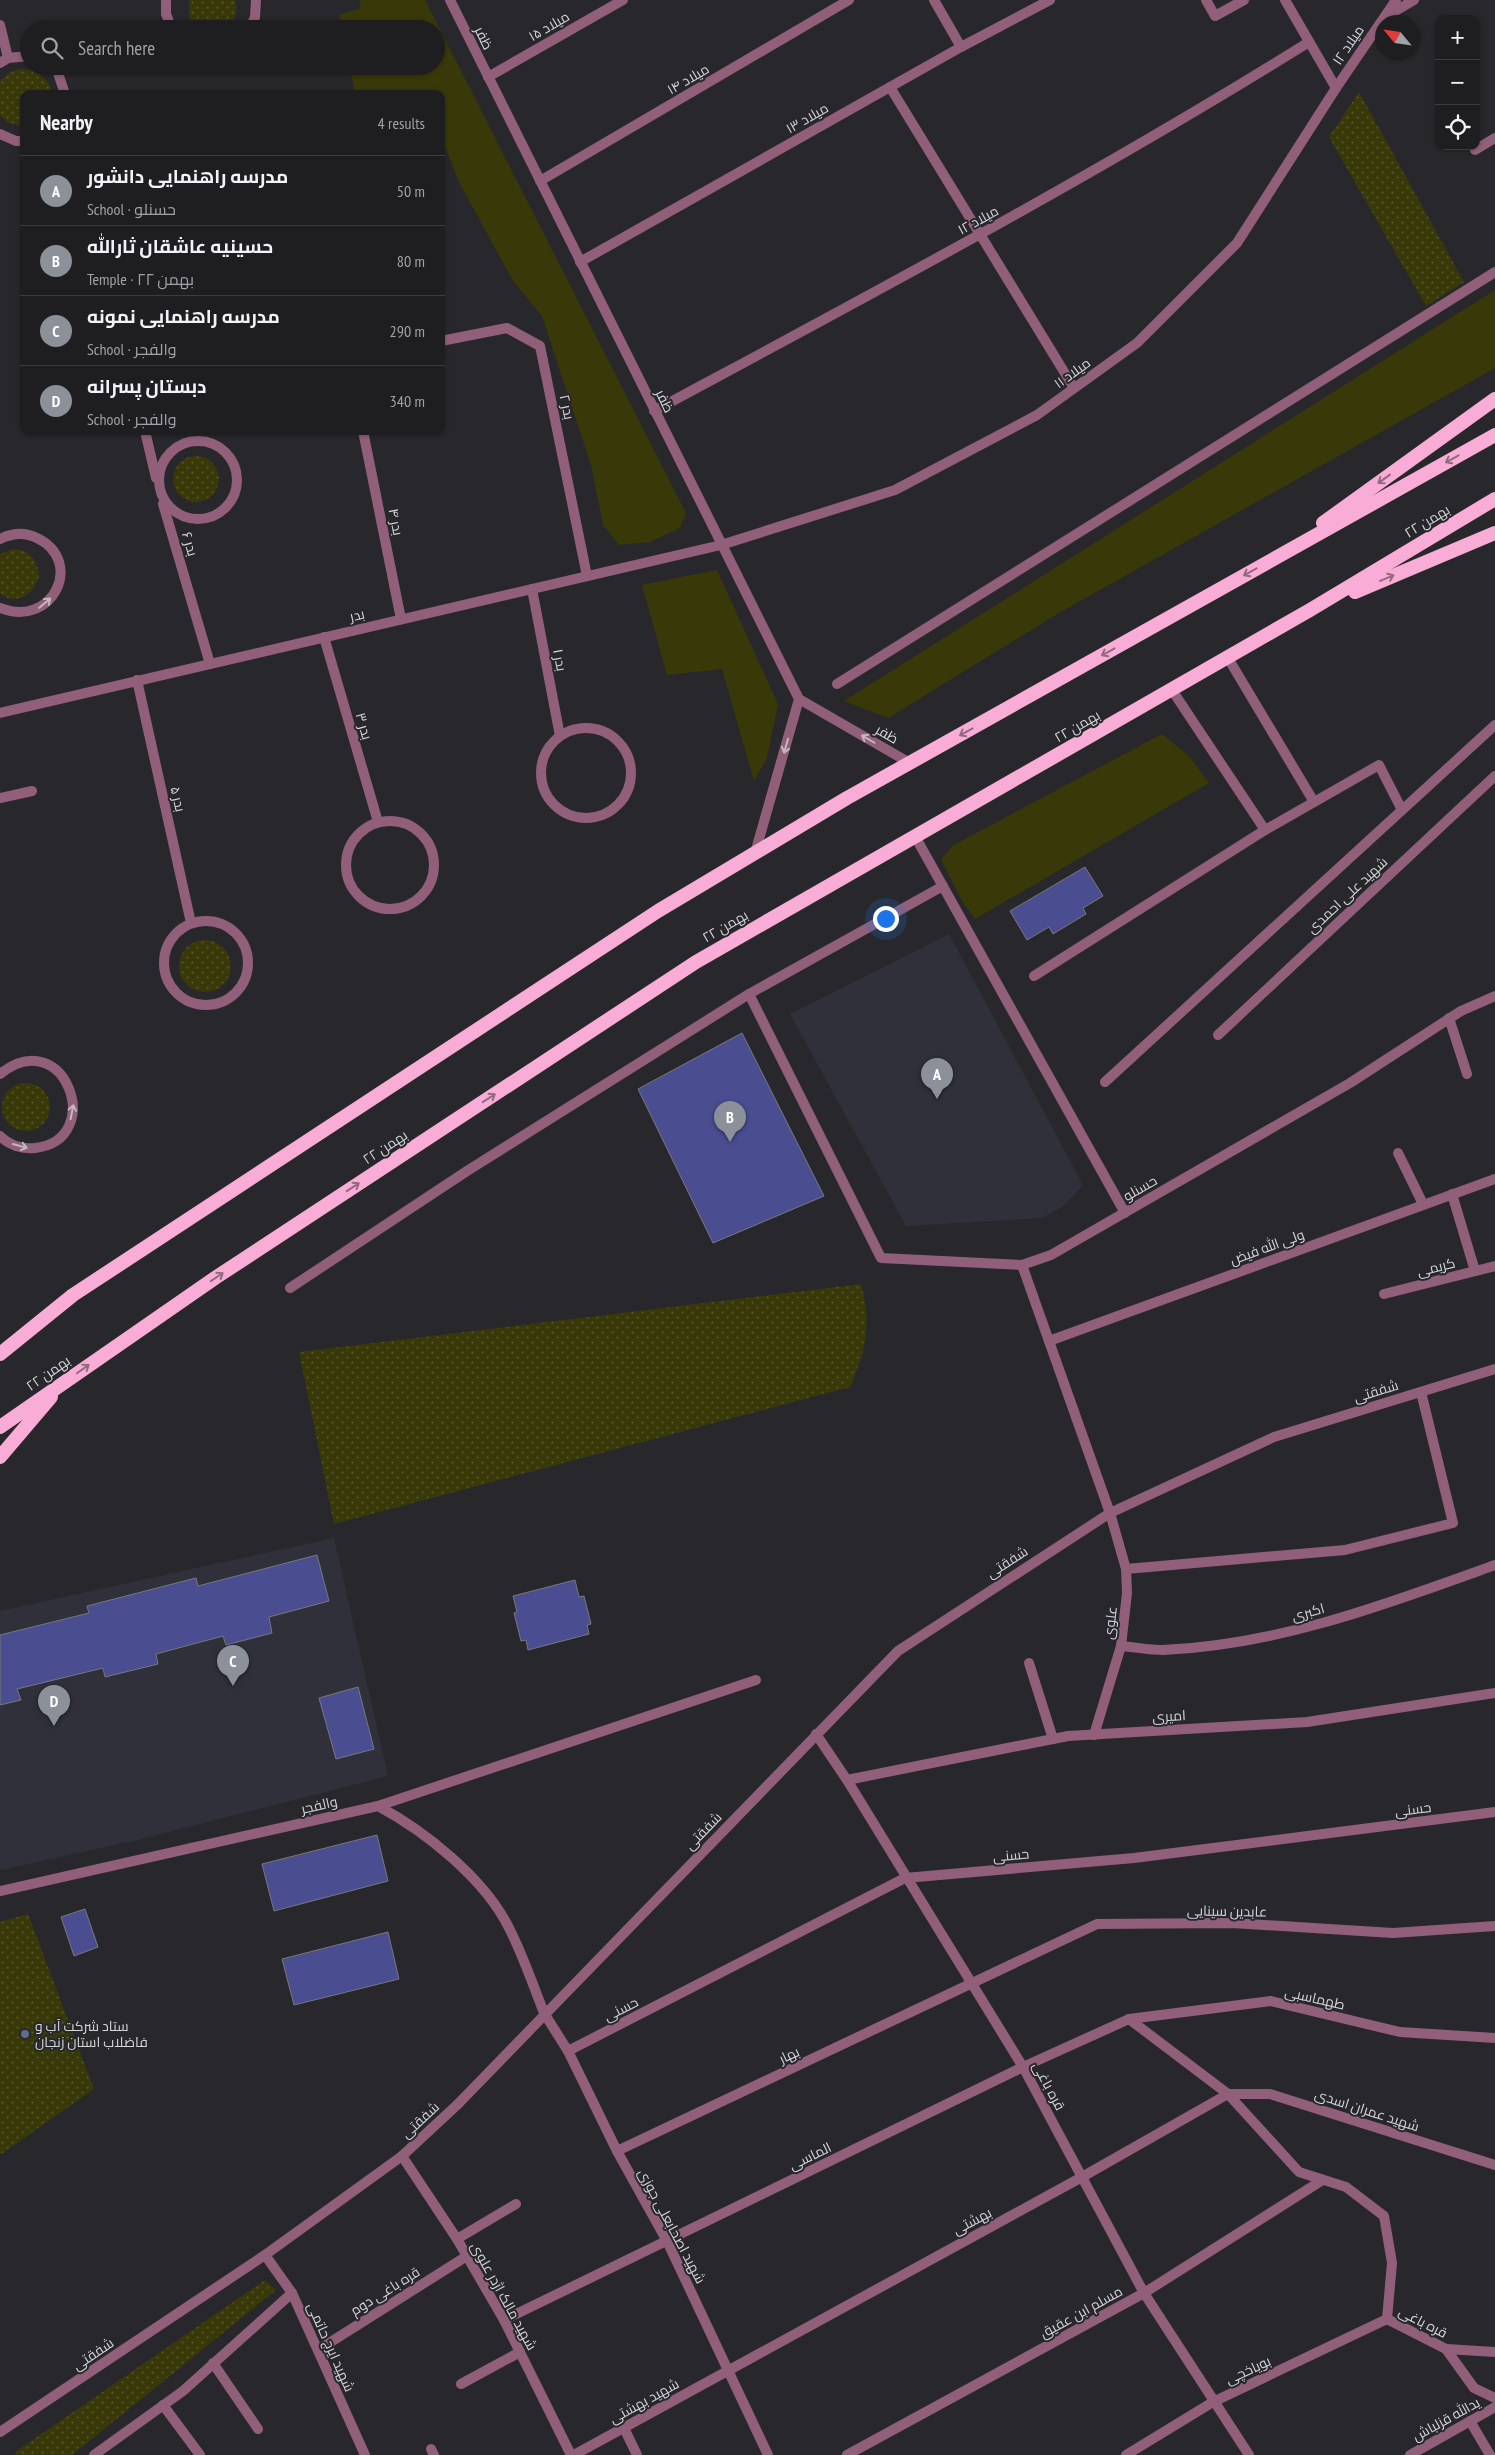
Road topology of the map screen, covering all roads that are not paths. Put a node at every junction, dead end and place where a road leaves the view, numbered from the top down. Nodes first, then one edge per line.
1 (166, 0) edge
2 (256, 0) edge
3 (450, 0) edge
4 (623, 0) edge
5 (849, 0) edge
6 (934, 0) edge
7 (1050, 0) edge
8 (1206, 0) edge
9 (1244, 0) edge
10 (1285, 0) edge
11 (1396, 0) edge
12 (1414, 0) edge
13 (1385, 15) edge
14 (1388, 15) edge
15 (168, 20) edge
16 (254, 20) edge
17 (0, 25) edge
18 (1375, 30) edge
19 (1309, 42) junction
20 (961, 47) junction
21 (20, 57) edge
22 (4, 60) edge
23 (59, 75) edge
24 (488, 77) junction
25 (890, 87) junction
26 (1336, 88) junction
27 (64, 90) edge
28 (0, 134) edge
29 (1495, 138) edge
30 (20, 141) edge
31 (1480, 147) edge
32 (540, 181) junction
33 (981, 235) junction
34 (580, 262) junction
35 (1495, 272) edge
36 (445, 340) edge
37 (1074, 388) junction
38 (1495, 399) edge
39 (654, 412) junction
40 (146, 435) edge
41 (364, 435) edge
42 (1495, 435) edge
43 (158, 487) junction
44 (1495, 499) edge
45 (1495, 534) edge
46 (0, 539) edge
47 (721, 545) junction
48 (1267, 563) junction
49 (588, 576) junction
50 (532, 588) junction
51 (0, 608) edge
52 (1310, 610) junction
53 (401, 619) junction
54 (324, 637) junction
55 (1228, 658) junction
56 (210, 664) junction
57 (137, 680) junction
58 (837, 684) dead end
59 (1172, 690) junction
60 (799, 699) junction
61 (0, 712) edge
62 (1495, 726) edge
63 (560, 736) junction
64 (910, 763) junction
65 (1495, 776) edge
66 (32, 791) dead end
67 (0, 798) edge
68 (1314, 802) junction
69 (1402, 810) junction
70 (378, 822) junction
71 (1265, 830) junction
72 (916, 838) junction
73 (755, 853) junction
74 (943, 886) junction
75 (191, 924) junction
76 (1034, 976) dead end
77 (749, 994) junction
78 (1495, 996) edge
79 (1449, 1018) junction
80 (1218, 1035) dead end
81 (0, 1074) edge
82 (1467, 1074) dead end
83 (1106, 1082) dead end
84 (0, 1136) edge
85 (1398, 1153) dead end
86 (1495, 1179) edge
87 (1452, 1194) junction
88 (1423, 1204) junction
89 (1125, 1213) junction
90 (1022, 1265) junction
91 (1495, 1266) edge
92 (1475, 1271) junction
93 (290, 1288) dead end
94 (1384, 1294) dead end
95 (28, 1330) junction
96 (1049, 1341) junction
97 (0, 1345) edge
98 (0, 1354) edge
99 (1495, 1368) edge
100 (64, 1382) junction
101 (1421, 1392) junction
102 (0, 1426) edge
103 (0, 1457) edge
104 (1110, 1513) junction
105 (1495, 1565) edge
106 (1126, 1569) junction
107 (1121, 1646) junction
108 (1029, 1663) dead end
109 (756, 1680) dead end
110 (1495, 1693) edge
111 (816, 1734) junction
112 (1094, 1735) junction
113 (1053, 1739) junction
114 (847, 1780) junction
115 (378, 1806) junction
116 (1495, 1812) edge
117 (905, 1878) junction
118 (0, 1891) edge
119 (1495, 1926) edge
120 (972, 1985) junction
121 (544, 2013) junction
122 (1129, 2019) junction
123 (1495, 2038) edge
124 (568, 2051) junction
125 (1023, 2067) junction
126 (1228, 2094) junction
127 (617, 2151) junction
128 (402, 2156) junction
129 (1495, 2166) edge
130 (1082, 2177) junction
131 (1321, 2181) junction
132 (516, 2204) dead end
133 (457, 2239) junction
134 (667, 2241) junction
135 (265, 2255) junction
136 (466, 2256) junction
137 (1144, 2293) junction
138 (292, 2294) junction
139 (1387, 2319) junction
140 (504, 2320) junction
141 (1446, 2349) junction
142 (318, 2350) junction
143 (520, 2352) junction
144 (1495, 2352) edge
145 (213, 2363) junction
146 (728, 2369) junction
147 (461, 2384) dead end
148 (1495, 2398) edge
149 (1213, 2402) junction
150 (163, 2405) junction
151 (1495, 2407) edge
152 (1470, 2421) junction
153 (258, 2428) dead end
154 (624, 2428) junction
155 (0, 2432) edge
156 (94, 2455) edge
157 (200, 2455) edge
158 (365, 2455) edge
159 (572, 2455) edge
160 (637, 2455) edge
161 (768, 2455) edge
162 (847, 2455) edge
163 (1126, 2455) edge
164 (1249, 2455) edge
165 (1410, 2455) edge
166 (1490, 2455) edge

1 - 15 street
2 - 16 street
3 - 24 street, ظفر
4 - 24 street, میلاد ۱۵
5 - 32 street, میلاد ۱۴
6 - 20 street
7 - 20 street, میلاد ۱۳
8 - 9 street
10 - 19 street
11 - 13 street, میلاد ۱۲
12 - 14 street, میلاد ۱۲
17 - 22 street
18 - 26 street, میلاد ۱۲
19 - 26 street
19 - 33 street, میلاد ۱۲
20 - 25 street, میلاد ۱۳
21 - 22 street
23 - 27 street
24 - 32 street, ظفر
25 - 33 street
25 - 34 street, میلاد ۱۳
26 - 37 street, میلاد ۱۱
28 - 30 street
29 - 31 street
32 - 34 street, ظفر
33 - 37 street
33 - 39 street, میلاد ۱۲
34 - 39 street, ظفر
35 - 58 street
36 - 49 street, بدر ۲
37 - 47 street, میلاد ۱۱
38 -> 48 highway
39 - 47 street, ظفر
40 - 43 street, بدر ۶
41 - 53 street, بدر ۴
42 -> 48 highway
43 - 43 street
43 - 56 street, بدر ۶
44 - 52 highway, ۲۲ بهمن
52 -> 45 highway
51 -> 46 street
47 - 49 street, بدر
47 - 60 street, ظفر
48 -> 64 highway
49 - 50 street, بدر
50 - 53 street, بدر
50 - 63 street, بدر ۱
52 - 55 highway, ۲۲ بهمن
53 - 54 street, بدر
54 - 56 street, بدر
54 - 70 street, بدر ۳
55 - 59 highway, ۲۲ بهمن
55 - 68 street
56 - 57 street, بدر
57 - 61 street, بدر
57 - 75 street, بدر ۵
59 - 71 street
59 - 72 highway, ۲۲ بهمن
64 -> 60 street, ظفر
60 -> 73 street
62 - 69 street
63 - 63 street
64 - 73 highway
65 - 80 street, شهید علی احمدی
66 - 67 street
68 - 69 street
68 - 71 street
69 - 83 street
70 - 70 street
71 - 76 street
72 - 74 street
100 -> 72 highway, ۲۲ بهمن
73 - 95 highway
74 - 77 street
74 - 89 street
75 - 75 street
77 - 90 street
77 - 93 street
78 - 79 street, حسنلو
79 - 82 street
79 - 89 street, حسنلو
84 -> 81 street
85 - 88 street
86 - 87 street, ولی الله فیض
87 - 88 street, ولی الله فیض
87 - 92 street
88 - 96 street, ولی الله فیض
89 - 90 street, حسنلو
90 - 96 street
91 - 92 street, کریمی
92 - 94 street, کریمی
95 - 97 highway
95 - 98 highway
96 - 104 street
99 - 101 street, شفقتی
100 - 102 highway, ۲۲ بهمن
100 - 103 highway
101 - 104 street, شفقتی
101 - 106 street
104 - 106 street, علوی
104 - 111 street, شفقتی
105 - 107 street, اکبری
106 - 107 street, علوی
107 - 112 street, علوی
108 - 113 street
109 - 115 street, والفجر
110 - 112 street, امیری
111 - 114 street, قره باغی
111 - 121 street, شفقتی
112 - 113 street, امیری
113 - 114 street, امیری
114 - 117 street, قره باغی
115 - 118 street, والفجر
115 - 121 street
116 - 117 street, حسنی
117 - 120 street, قره باغی
117 - 124 street, حسنی
119 - 120 street, عابدین سینایی
120 - 125 street, قره باغی
120 - 127 street, بهار
121 - 124 street, شهید اصحابعلی جوزی
121 - 128 street, شفقتی
122 - 123 street, طهماسبی
122 - 125 street, الماسی
122 - 126 street, قره باغی
124 - 127 street, شهید اصحابعلی جوزی
125 - 130 street, قره باغی
125 - 134 street, الماسی
126 - 129 street, شهید عمران اسدی
126 - 130 street, بهشتی
126 - 131 street, قره باغی
127 - 134 street, شهید اصحابعلی جوزی
128 - 133 street, شهید مالک اژدر علوی
128 - 135 street, شفقتی
130 - 137 street, قره باغی
130 - 146 street, بهشتی
131 - 137 street, مسلم ابن عقیق
131 - 139 street, قره باغی
132 - 133 street
133 - 136 street, شهید مالک اژدر علوی
134 - 140 street, الماسی
134 - 146 street, شهید اصحابعلی جوزی
135 - 138 street, شهید ایرج حاتمی
135 - 155 street, شفقتی
136 - 140 street, شهید مالک اژدر علوی
136 - 142 street, قره باغی دوم
137 - 149 street, قره باغی
137 - 162 street, مسلم ابن عقیق
138 - 142 street, شهید ایرج حاتمی
138 - 145 street
139 - 141 street, قره باغی
139 - 149 street, بویاخچی
140 - 143 street, شهید مالک اژدر علوی
141 - 144 street
141 - 148 street, قره باغی
142 - 158 street, شهید ایرج حاتمی
143 - 147 street
143 - 159 street, شهید مالک اژدر علوی
145 - 150 street
145 - 153 street
146 - 154 street, شهید بهشتی
146 - 161 street, شهید اصحابعلی جوزی
149 - 163 street, بویاخچی
149 - 164 street, قره باغی
150 - 156 street
150 - 157 street
151 - 152 street, یدالله قزلباش
152 - 165 street, یدالله قزلباش
152 - 166 street
154 - 159 street, شهید بهشتی
154 - 160 street

